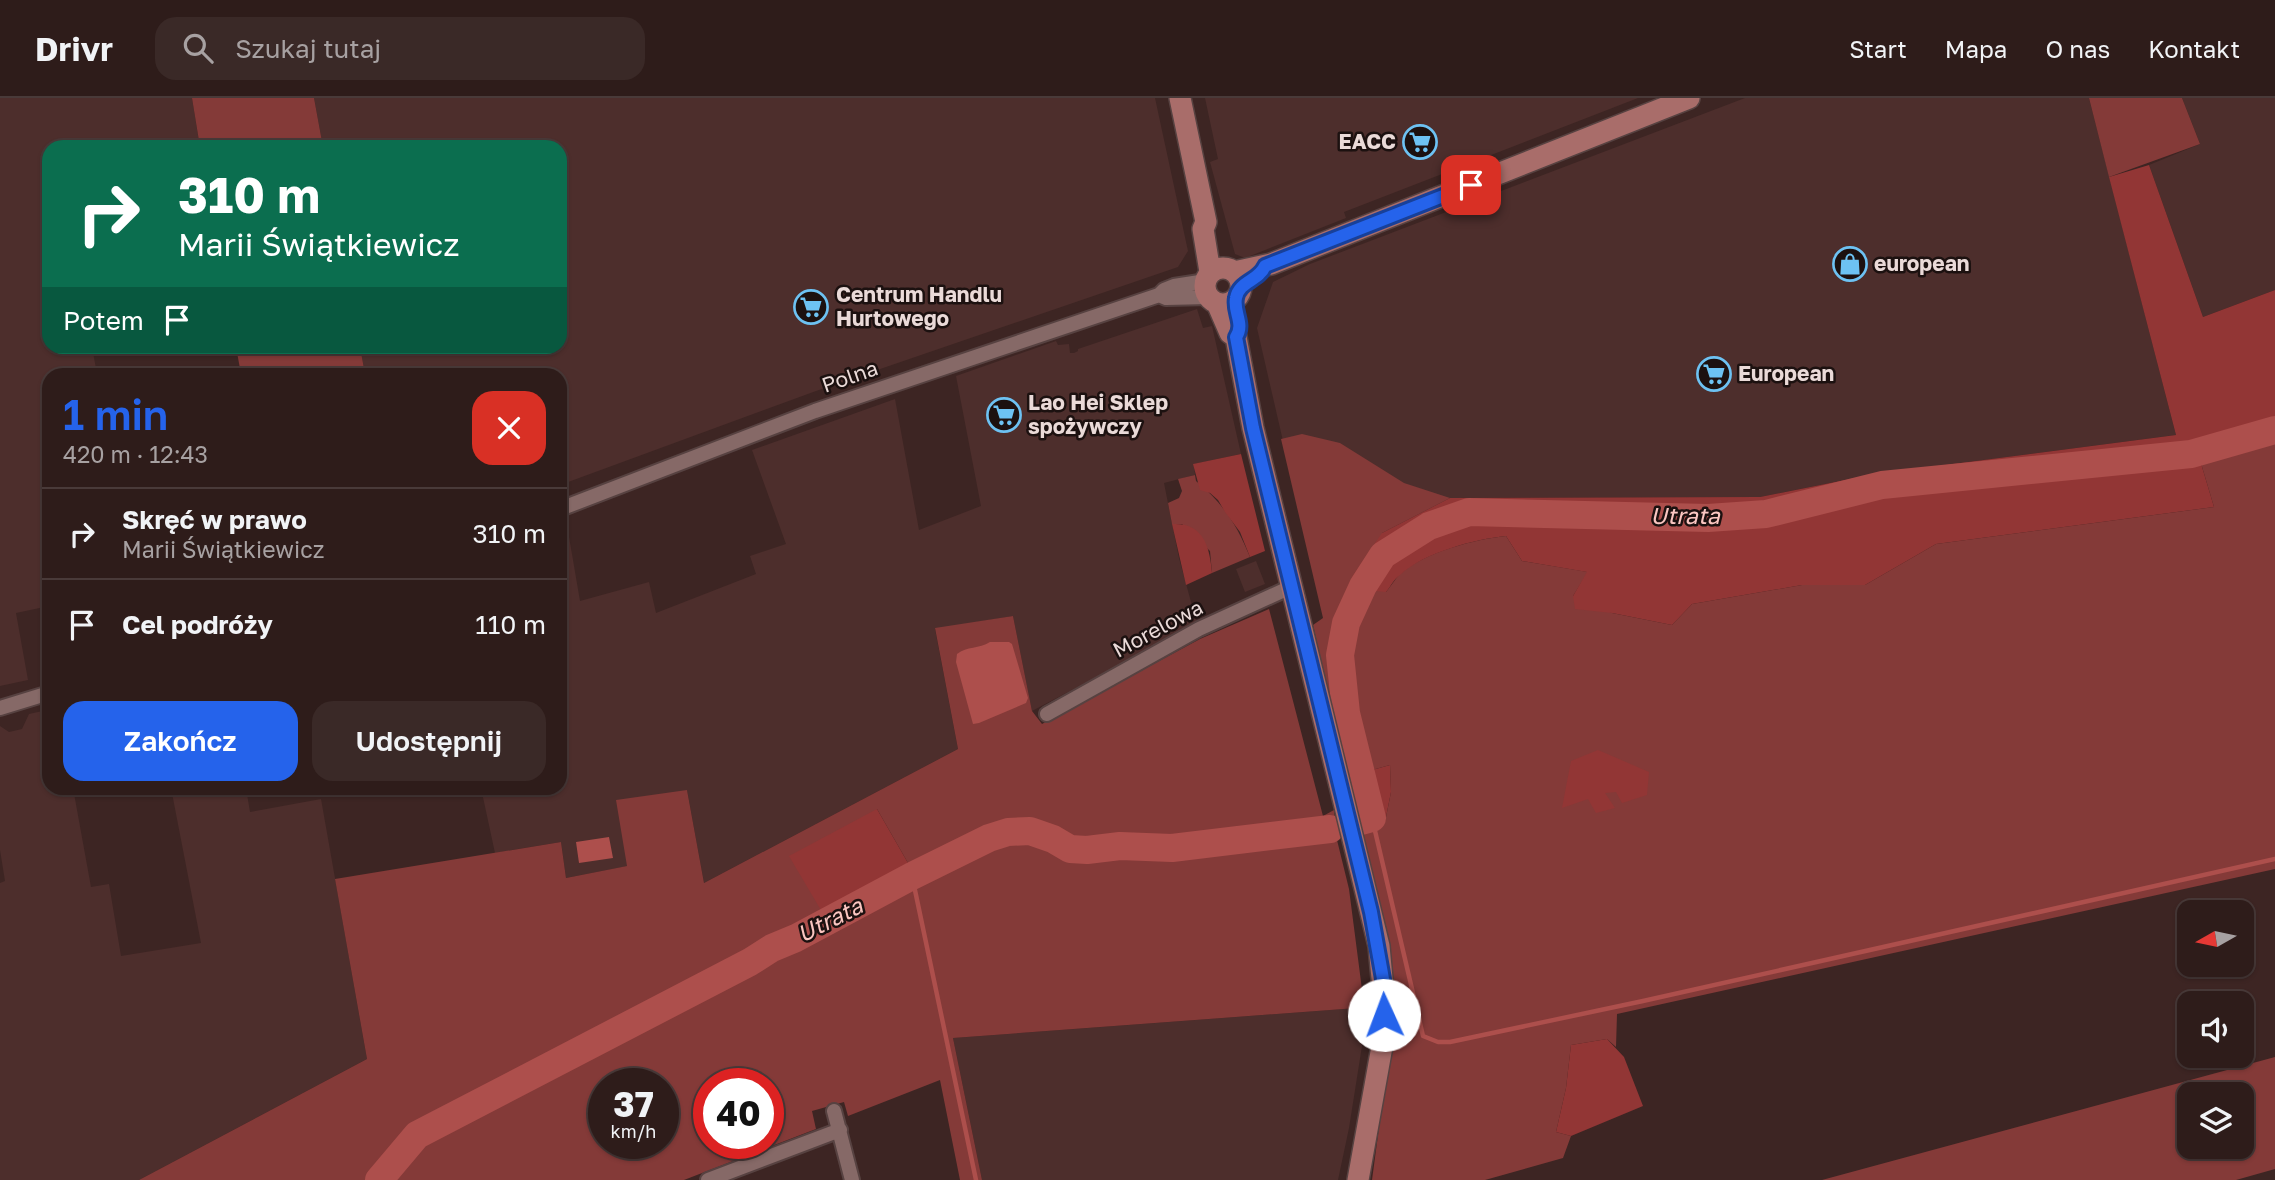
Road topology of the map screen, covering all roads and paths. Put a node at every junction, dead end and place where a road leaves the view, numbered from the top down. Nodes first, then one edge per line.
1 (1180, 98) edge
2 (1689, 98) edge
3 (1222, 285) junction
4 (567, 506) edge
5 (1291, 587) junction
6 (42, 695) edge
7 (0, 708) edge
8 (1047, 714) dead end
9 (834, 1111) dead end
10 (840, 1130) junction
11 (708, 1180) edge
12 (852, 1180) edge
13 (1358, 1180) edge

1 - 3 street
2 - 3 street
3 - 4 street, Polna
3 - 5 street
5 - 8 street, Morelowa
5 - 13 street
6 - 7 street
9 - 10 street
10 - 11 street
10 - 12 street

